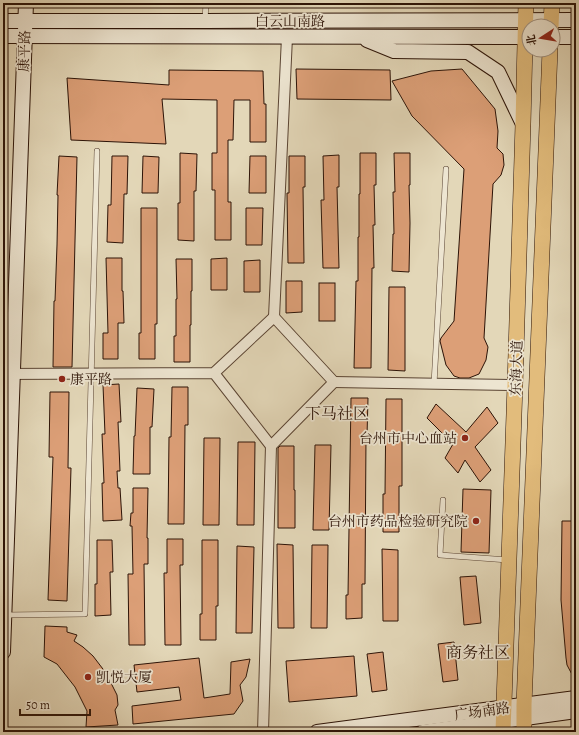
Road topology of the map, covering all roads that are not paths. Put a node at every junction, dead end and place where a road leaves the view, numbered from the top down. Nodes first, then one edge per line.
1 (26, 3) edge
2 (206, 3) edge
3 (526, 3) edge
4 (552, 3) edge
5 (525, 18) edge
6 (551, 18) edge
7 (521, 20) edge
8 (576, 20) edge
9 (3, 21) edge
10 (25, 21) junction
11 (205, 21) junction
12 (561, 22) edge
13 (3, 36) edge
14 (25, 37) junction
15 (287, 37) junction
16 (361, 37) junction
17 (521, 37) edge
18 (561, 37) edge
19 (576, 37) edge
20 (526, 58) edge
21 (550, 58) edge
22 (523, 124) junction
23 (97, 150) dead end
24 (446, 169) dead end
25 (274, 317) junction
26 (8, 374) edge
27 (91, 374) junction
28 (214, 374) junction
29 (334, 382) junction
30 (434, 384) junction
31 (515, 385) junction
32 (271, 446) junction
33 (443, 500) dead end
34 (509, 560) junction
35 (4, 615) junction
36 (3, 652) edge
37 (576, 698) edge
38 (576, 711) edge
39 (524, 718) edge
40 (503, 720) edge
41 (263, 732) edge
42 (317, 732) edge
43 (423, 732) edge

1 - 10 main road, 康平路
2 - 11 lane
3 - 5 main road, 东海大道
4 - 6 main road
7 - 11 main road, 白云山南路
8 - 12 main road, 白云山南路
9 - 10 main road, 白云山南路
10 - 11 main road, 白云山南路
10 - 14 main road, 康平路
13 - 14 main road, 白云山南路
14 - 15 main road, 白云山南路
14 - 26 main road, 康平路
15 - 16 main road, 白云山南路
15 - 25 street
16 - 17 main road, 白云山南路
16 - 22 main road
18 - 19 main road
20 - 22 main road, 东海大道
21 - 39 main road, 东海大道
22 - 31 main road, 东海大道
23 - 27 lane
24 - 30 lane
25 - 28 street
25 - 29 street
26 - 27 street
26 - 35 main road, 康平路
27 - 28 street
27 - 35 lane
28 - 32 street
29 - 30 street
29 - 32 street
30 - 31 street
31 - 34 main road, 东海大道
32 - 41 street
33 - 34 lane
34 - 40 main road, 东海大道
35 - 36 main road, 康平路
37 - 39 main road, 广场南路
38 - 39 main road, 广场南路
39 - 40 main road, 广场南路
40 - 42 main road, 广场南路
40 - 43 main road, 广场南路

